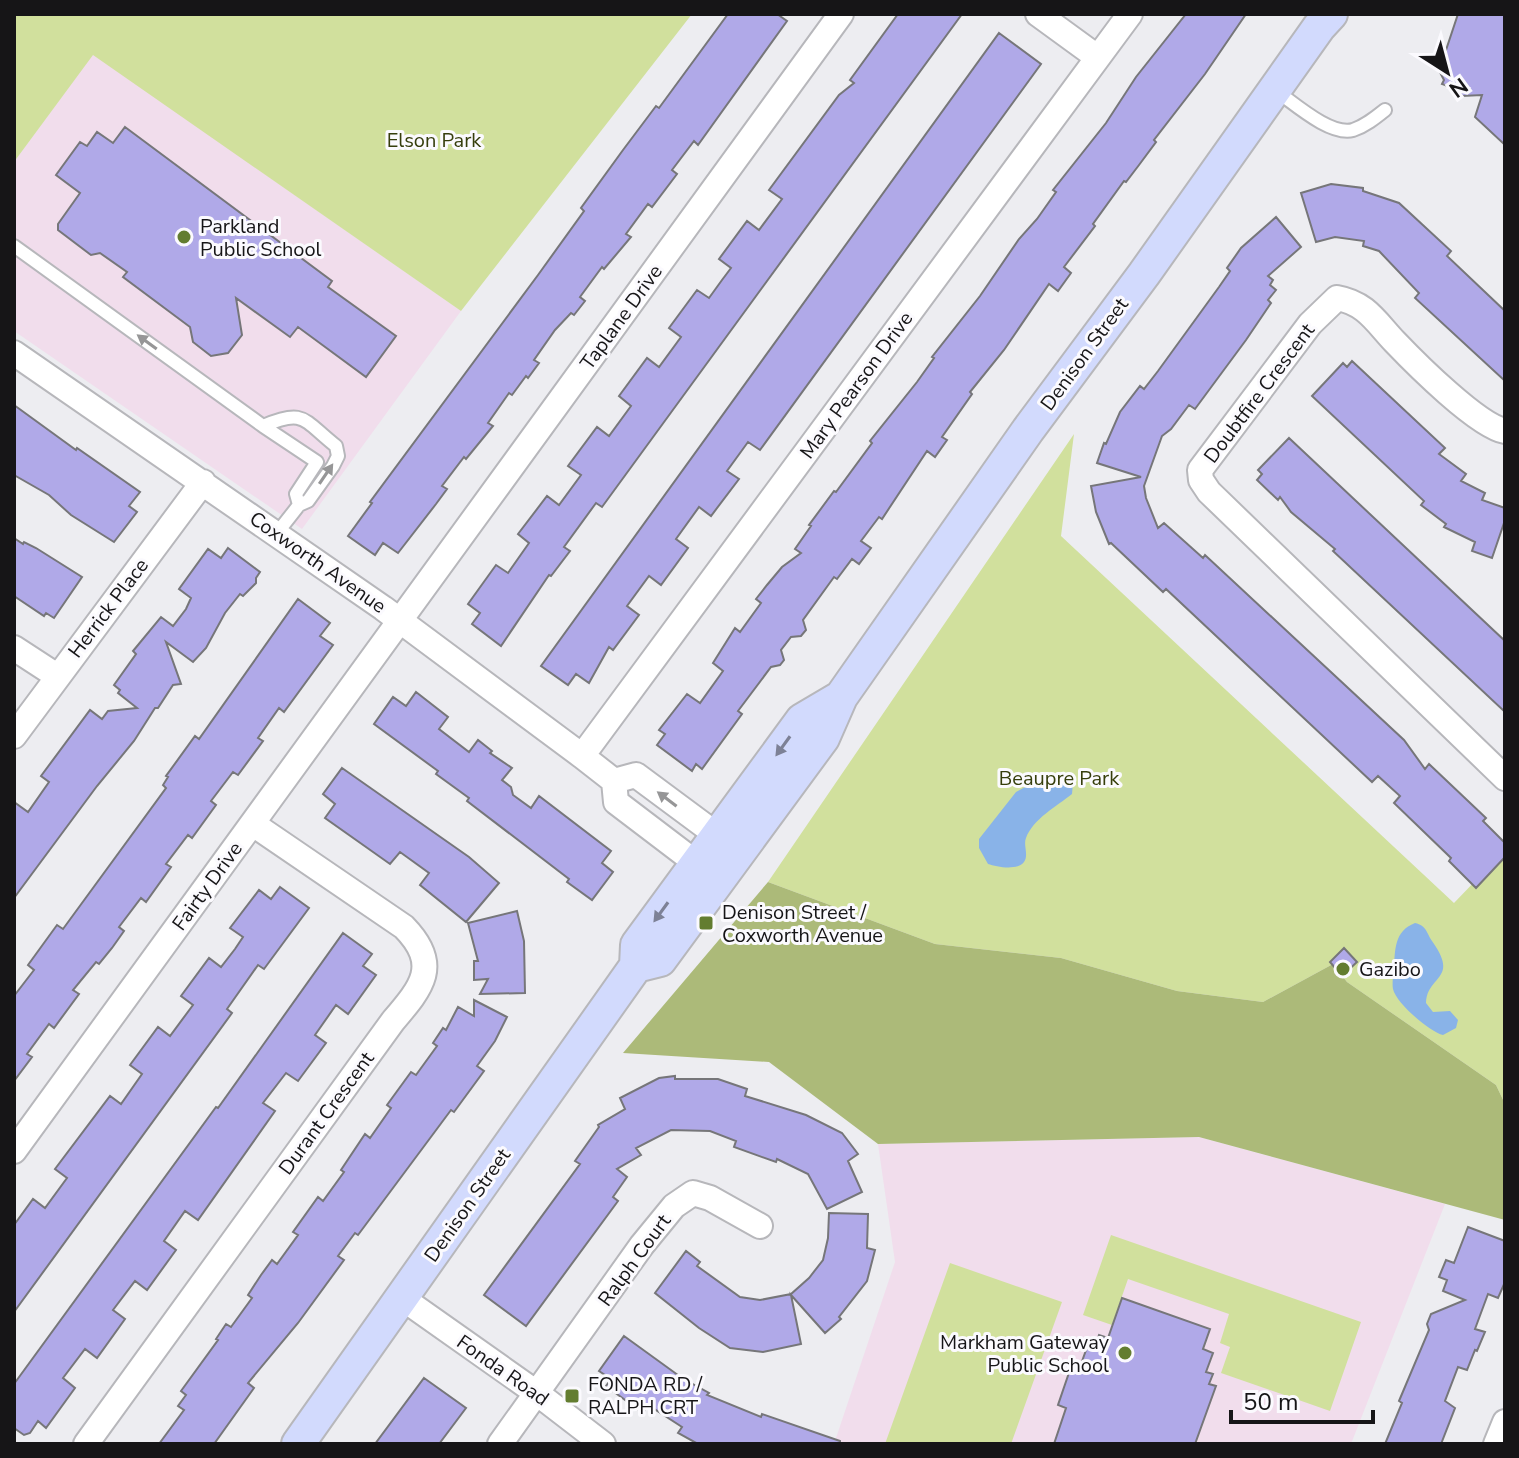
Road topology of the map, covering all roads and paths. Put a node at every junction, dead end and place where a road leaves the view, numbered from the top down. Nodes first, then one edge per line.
1 (841, 14) edge
2 (1038, 14) edge
3 (1130, 14) edge
4 (1331, 14) edge
5 (1097, 57) junction
6 (1275, 90) junction
7 (1385, 110) dead end
8 (14, 246) edge
9 (14, 353) edge
10 (263, 426) junction
11 (1505, 431) edge
12 (203, 482) junction
13 (299, 505) junction
14 (277, 533) junction
15 (400, 620) junction
16 (14, 648) edge
17 (57, 676) junction
18 (14, 736) edge
19 (582, 756) junction
20 (1505, 778) edge
21 (614, 781) junction
22 (253, 824) junction
23 (728, 843) junction
24 (708, 872) junction
25 (14, 1151) edge
26 (760, 1226) dead end
27 (402, 1298) junction
28 (538, 1394) junction
29 (1505, 1422) edge
30 (86, 1444) edge
31 (298, 1444) edge
32 (500, 1444) edge
33 (603, 1444) edge
34 (1496, 1444) edge

1 - 15 street, Taplane Drive
2 - 5 street
3 - 5 street, Mary Pearson Drive
4 - 6 street, Denison Street
5 - 19 street, Mary Pearson Drive
6 - 7 lane
6 - 23 street, Denison Street
10 -> 8 lane
9 - 12 street, Coxworth Avenue
10 - 13 lane
13 -> 10 lane
11 - 20 street, Doubtfire Crescent
12 - 14 street, Coxworth Avenue
12 - 17 street, Herrick Place
13 - 14 lane
14 - 15 street, Coxworth Avenue
15 - 19 street, Coxworth Avenue
15 - 22 street, Fairty Drive
16 - 17 street
17 - 18 street, Herrick Place
19 - 21 street, Coxworth Avenue
23 -> 21 street
21 - 24 street, Coxworth Avenue
22 - 25 street, Fairty Drive
22 - 30 street, Durant Crescent
23 - 24 street, Denison Street
24 - 27 street, Denison Street
26 - 28 street, Ralph Court
27 - 28 street, Fonda Road
27 - 31 street, Denison Street
28 - 32 street
28 - 33 street, Fonda Road
29 - 34 street

